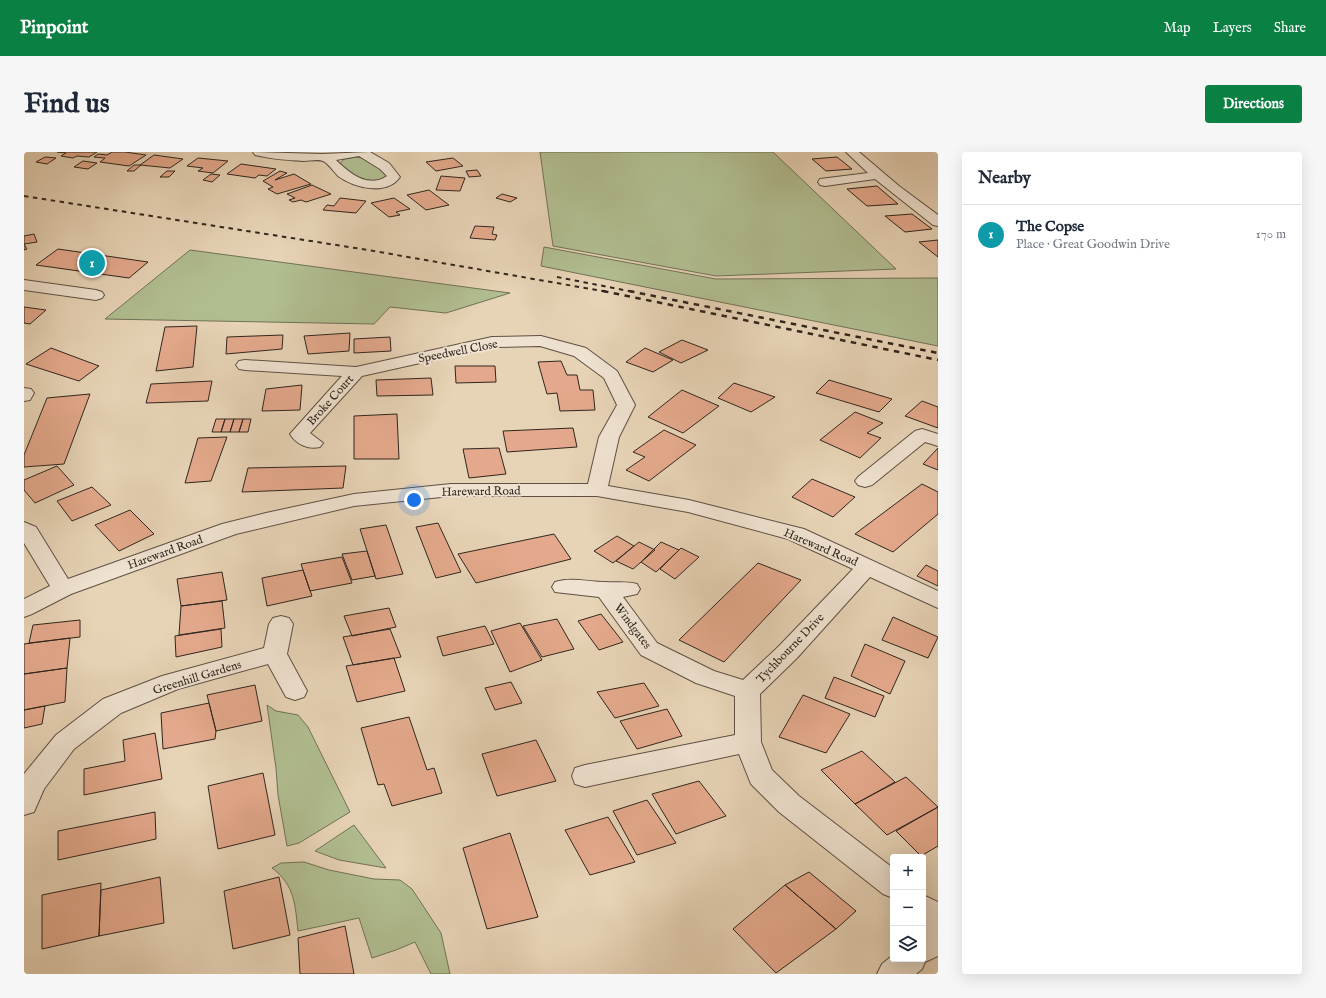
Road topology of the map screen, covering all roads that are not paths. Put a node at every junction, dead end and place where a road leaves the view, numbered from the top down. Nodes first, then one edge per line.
1 (258, 152) edge
2 (360, 152) edge
3 (852, 152) edge
4 (327, 158) junction
5 (880, 175) junction
6 (825, 182) dead end
7 (938, 222) edge
8 (24, 285) edge
9 (96, 295) dead end
10 (245, 365) dead end
11 (356, 372) junction
12 (938, 440) edge
13 (313, 443) dead end
14 (865, 481) dead end
15 (597, 490) junction
16 (24, 529) edge
17 (867, 567) junction
18 (563, 586) dead end
19 (63, 589) junction
20 (938, 600) edge
21 (24, 610) edge
22 (281, 624) dead end
23 (275, 654) junction
24 (295, 691) dead end
25 (747, 691) junction
26 (748, 742) junction
27 (585, 776) dead end
28 (24, 804) edge
29 (890, 883) edge
30 (926, 910) edge
31 (938, 919) edge
32 (938, 937) edge
33 (926, 947) edge
34 (907, 962) edge
35 (893, 974) edge

1 - 4 street
2 - 4 street
2 - 4 street
3 - 5 street
5 - 6 street
5 - 7 street
8 - 9 street
10 - 11 street, Speedwell Close
11 - 13 street, Broke Court
11 - 15 street, Speedwell Close
12 - 14 street
15 - 17 street, Hareward Road
15 - 19 street, Hareward Road
16 - 19 street
17 - 20 street, Hareward Road
17 - 25 street, Tychbourne Drive
18 - 25 street, Windgates
19 - 21 street, Hareward Road
22 - 23 street
23 - 24 street
23 - 28 street, Greenhill Gardens
25 - 26 street, Tychbourne Drive
26 - 27 street
26 - 29 street, Tychbourne Drive
30 - 31 street
32 - 33 street
34 - 35 street

